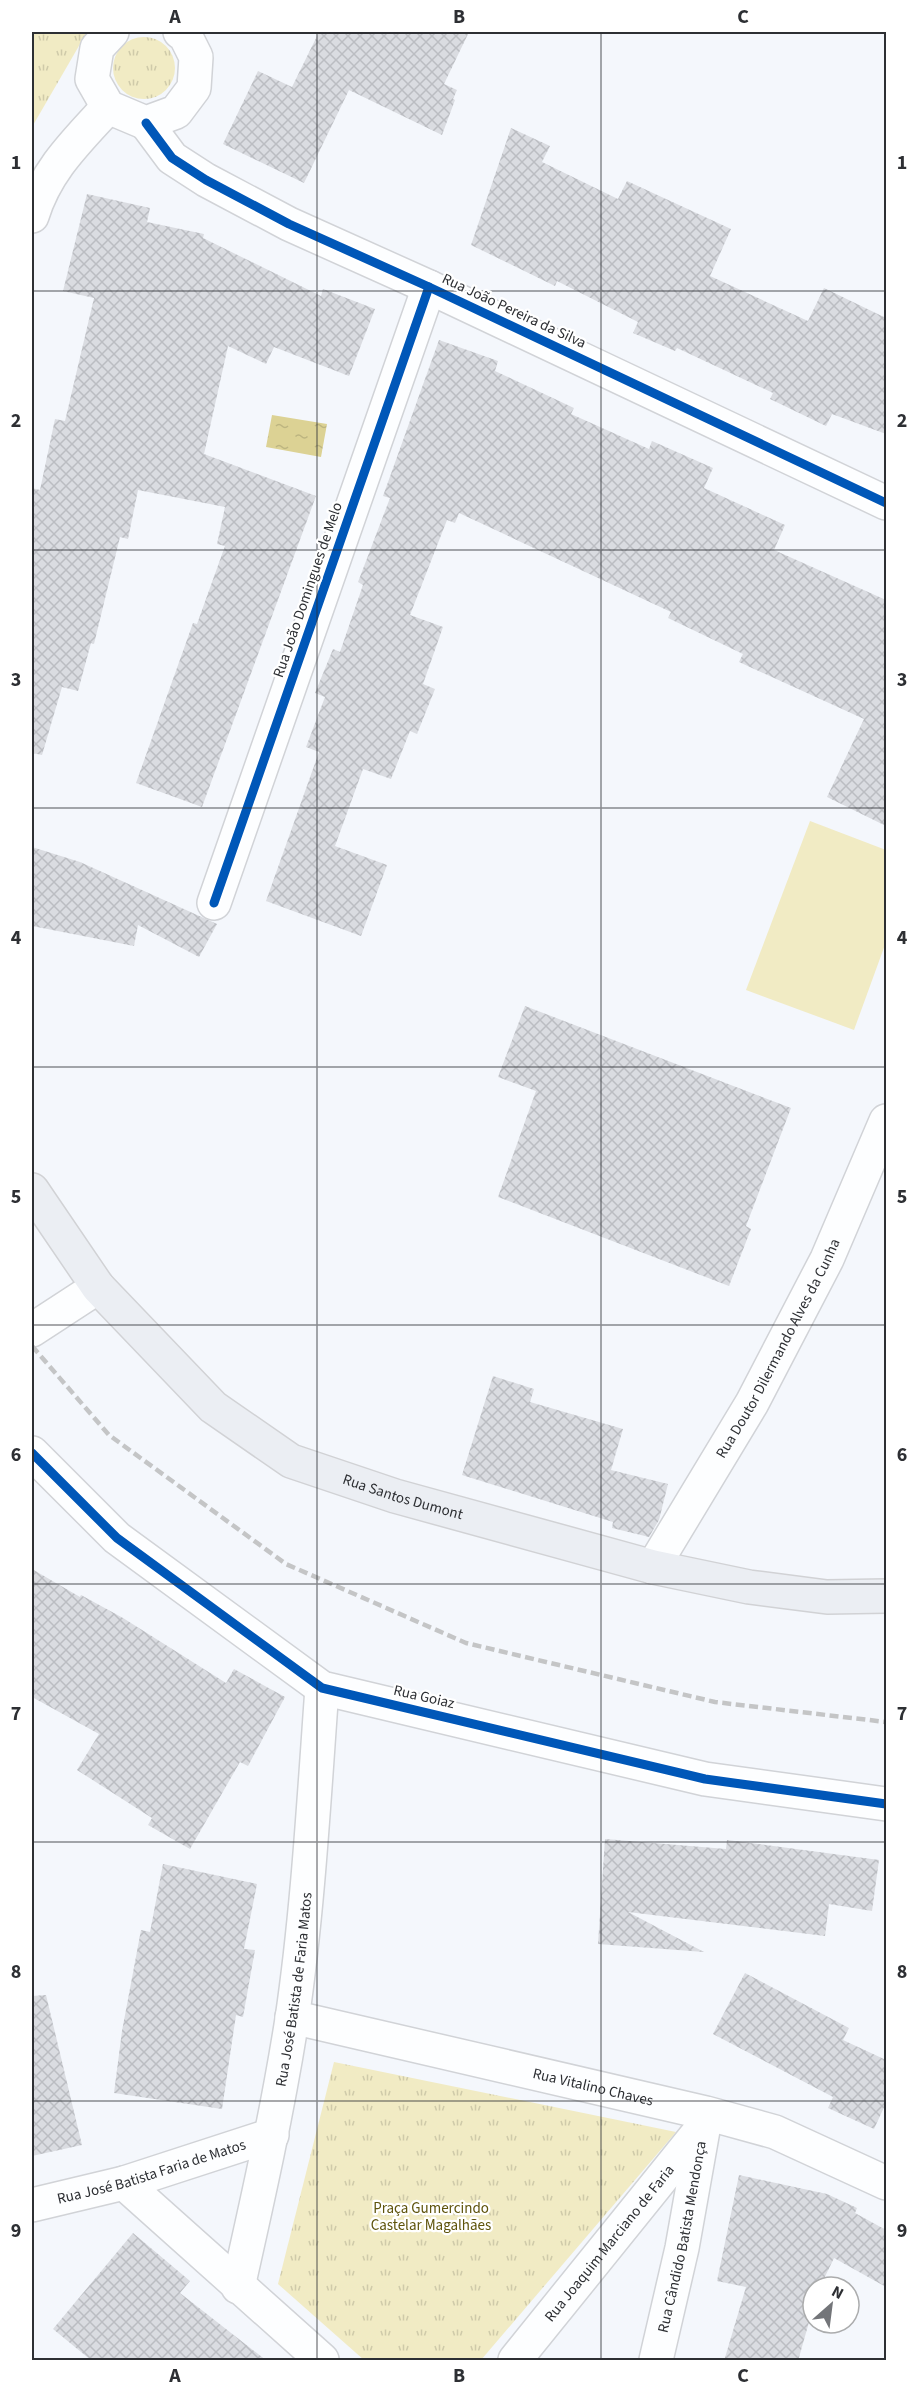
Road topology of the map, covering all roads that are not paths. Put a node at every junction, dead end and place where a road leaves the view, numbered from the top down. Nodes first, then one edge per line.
1 (112, 32) edge
2 (196, 40) edge
3 (108, 107) junction
4 (146, 123) junction
5 (32, 216) edge
6 (429, 287) junction
7 (886, 503) edge
8 (214, 903) dead end
9 (886, 1121) edge
10 (32, 1191) edge
11 (98, 1287) junction
12 (32, 1330) edge
13 (32, 1453) edge
14 (653, 1567) junction
15 (886, 1596) edge
16 (322, 1688) junction
17 (886, 1804) edge
18 (292, 2017) junction
19 (704, 2120) junction
20 (272, 2135) junction
21 (124, 2183) junction
22 (886, 2183) edge
23 (32, 2205) edge
24 (238, 2287) junction
25 (322, 2361) edge
26 (515, 2361) edge
27 (656, 2361) edge

1 - 3 street
2 - 4 street
3 - 4 street
3 - 5 street
4 - 6 street, Rua João Pereira da Silva
6 - 7 street, Rua João Pereira da Silva
6 - 8 street, Rua João Domingues de Melo
9 - 14 street, Rua Doutor Dilermando Alves da Cunha
10 - 11 main road, Rua Santos Dumont
11 - 12 street
11 - 14 main road, Rua Santos Dumont
13 - 16 street, Rua Goiaz
14 - 15 main road, Rua Santos Dumont
16 - 17 street, Rua Goiaz
16 - 18 street, Rua José Batista de Faria Matos
18 - 19 street, Rua Vitalino Chaves
18 - 20 street, Rua José Batista de Faria Matos
19 - 22 street, Rua Vitalino Chaves
19 - 26 street, Rua Joaquim Marciano de Faria
19 - 27 street, Rua Cândido Batista Mendonça
20 - 21 street, Rua José Batista Faria de Matos
20 - 24 street, Rua José Batista de Faria Matos
21 - 23 street, Rua José Batista Faria de Matos
21 - 24 street
24 - 25 street

